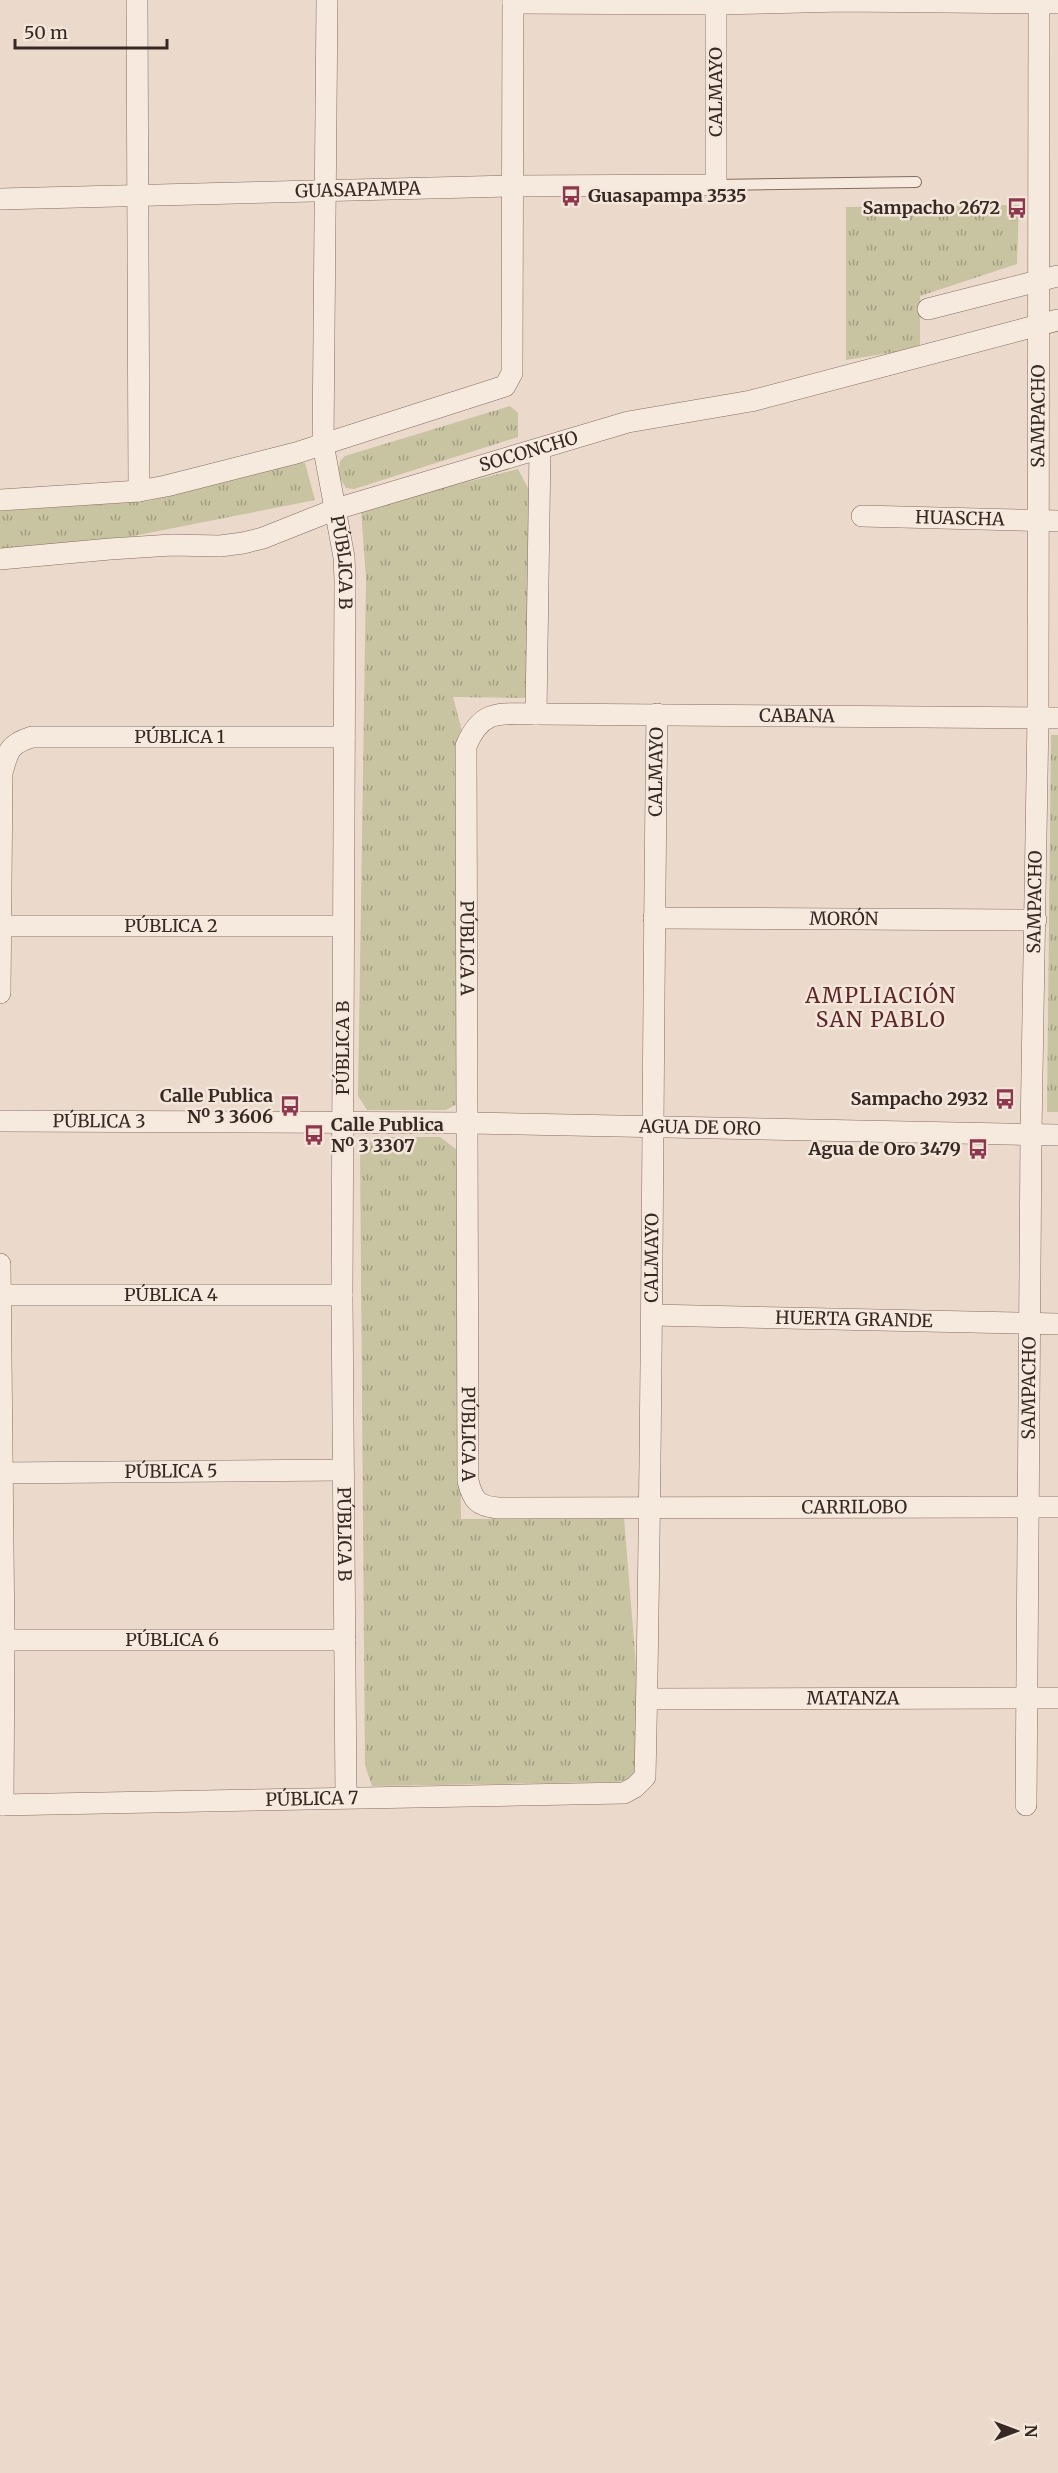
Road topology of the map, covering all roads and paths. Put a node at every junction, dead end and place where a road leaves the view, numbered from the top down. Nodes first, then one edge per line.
1 (136, 0) edge
2 (327, 0) edge
3 (513, 1) edge
4 (716, 2) edge
5 (1045, 2) edge
6 (916, 182) dead end
7 (716, 185) junction
8 (513, 186) junction
9 (326, 190) junction
10 (136, 195) junction
11 (0, 199) edge
12 (1048, 278) edge
13 (928, 309) dead end
14 (1048, 322) edge
15 (323, 444) junction
16 (540, 449) junction
17 (139, 491) junction
18 (0, 500) edge
19 (336, 509) junction
20 (862, 516) dead end
21 (1048, 521) edge
22 (0, 560) edge
23 (536, 714) junction
24 (657, 714) junction
25 (1048, 718) edge
26 (344, 737) junction
27 (654, 918) junction
28 (1036, 920) junction
29 (0, 926) edge
30 (343, 926) junction
31 (0, 993) edge
32 (0, 1121) edge
33 (343, 1122) junction
34 (468, 1123) junction
35 (651, 1126) junction
36 (1031, 1134) junction
37 (1058, 1135) edge
38 (0, 1264) edge
39 (0, 1295) edge
40 (342, 1295) junction
41 (652, 1316) junction
42 (1031, 1323) junction
43 (1058, 1324) edge
44 (343, 1470) junction
45 (1, 1473) edge
46 (651, 1507) junction
47 (1028, 1507) junction
48 (1058, 1507) edge
49 (2, 1640) edge
50 (345, 1640) junction
51 (1027, 1698) junction
52 (1058, 1698) edge
53 (647, 1700) junction
54 (624, 1793) joint
55 (346, 1797) junction
56 (1, 1805) edge
57 (1026, 1805) dead end

1 - 10 street
2 - 9 street, PÚBLICA B
3 - 4 street
3 - 8 street
4 - 5 street
4 - 7 street, CALMAYO
5 - 12 street, SAMPACHO
6 - 7 lane
7 - 8 street, GUASAPAMPA
8 - 9 street, GUASAPAMPA
8 - 15 street
9 - 10 street, GUASAPAMPA
9 - 15 street, PÚBLICA B
10 - 11 street, GUASAPAMPA
10 - 17 street
12 - 13 street
12 - 14 street, SAMPACHO
14 - 16 street, SOCONCHO
14 - 21 street, SAMPACHO
15 - 17 street
15 - 19 street, PÚBLICA B
16 - 19 street, SOCONCHO
16 - 23 street
17 - 18 street
19 - 22 street, SOCONCHO
19 - 26 street, PÚBLICA B
20 - 21 street, HUASCHA
21 - 25 street, SAMPACHO
23 - 24 street, CABANA
23 - 34 street, PÚBLICA A
24 - 25 street, CABANA
24 - 27 street, CALMAYO
25 - 28 street, SAMPACHO
26 - 29 street, PÚBLICA 1
26 - 30 street, PÚBLICA B
27 - 28 street, MORÓN
27 - 35 street, CALMAYO
28 - 36 street, SAMPACHO
29 - 30 street, PÚBLICA 2
29 - 31 street
30 - 33 street, PÚBLICA B
32 - 33 street, PÚBLICA 3
33 - 34 street, AGUA DE ORO
33 - 40 street, PÚBLICA B
34 - 35 street, AGUA DE ORO
34 - 46 street, PÚBLICA A
35 - 36 street, AGUA DE ORO
35 - 41 street, CALMAYO
36 - 37 street, AGUA DE ORO
36 - 42 street, SAMPACHO
38 - 39 street
39 - 40 street, PÚBLICA 4
39 - 45 street
40 - 44 street, PÚBLICA B
41 - 42 street, HUERTA GRANDE
41 - 46 street, CALMAYO
42 - 43 street, HUERTA GRANDE
42 - 47 street, SAMPACHO
44 - 45 street, PÚBLICA 5
44 - 50 street, PÚBLICA B
45 - 49 street
46 - 47 street, CARRILOBO
46 - 53 street, CALMAYO
47 - 48 street, CARRILOBO
47 - 51 street, SAMPACHO
49 - 50 street, PÚBLICA 6
49 - 56 street
50 - 55 street, PÚBLICA B
51 - 52 street, MATANZA
51 - 53 street, MATANZA
51 - 57 street, SAMPACHO
53 - 54 street, CALMAYO
54 - 55 street, PÚBLICA 7
55 - 56 street, PÚBLICA 7

